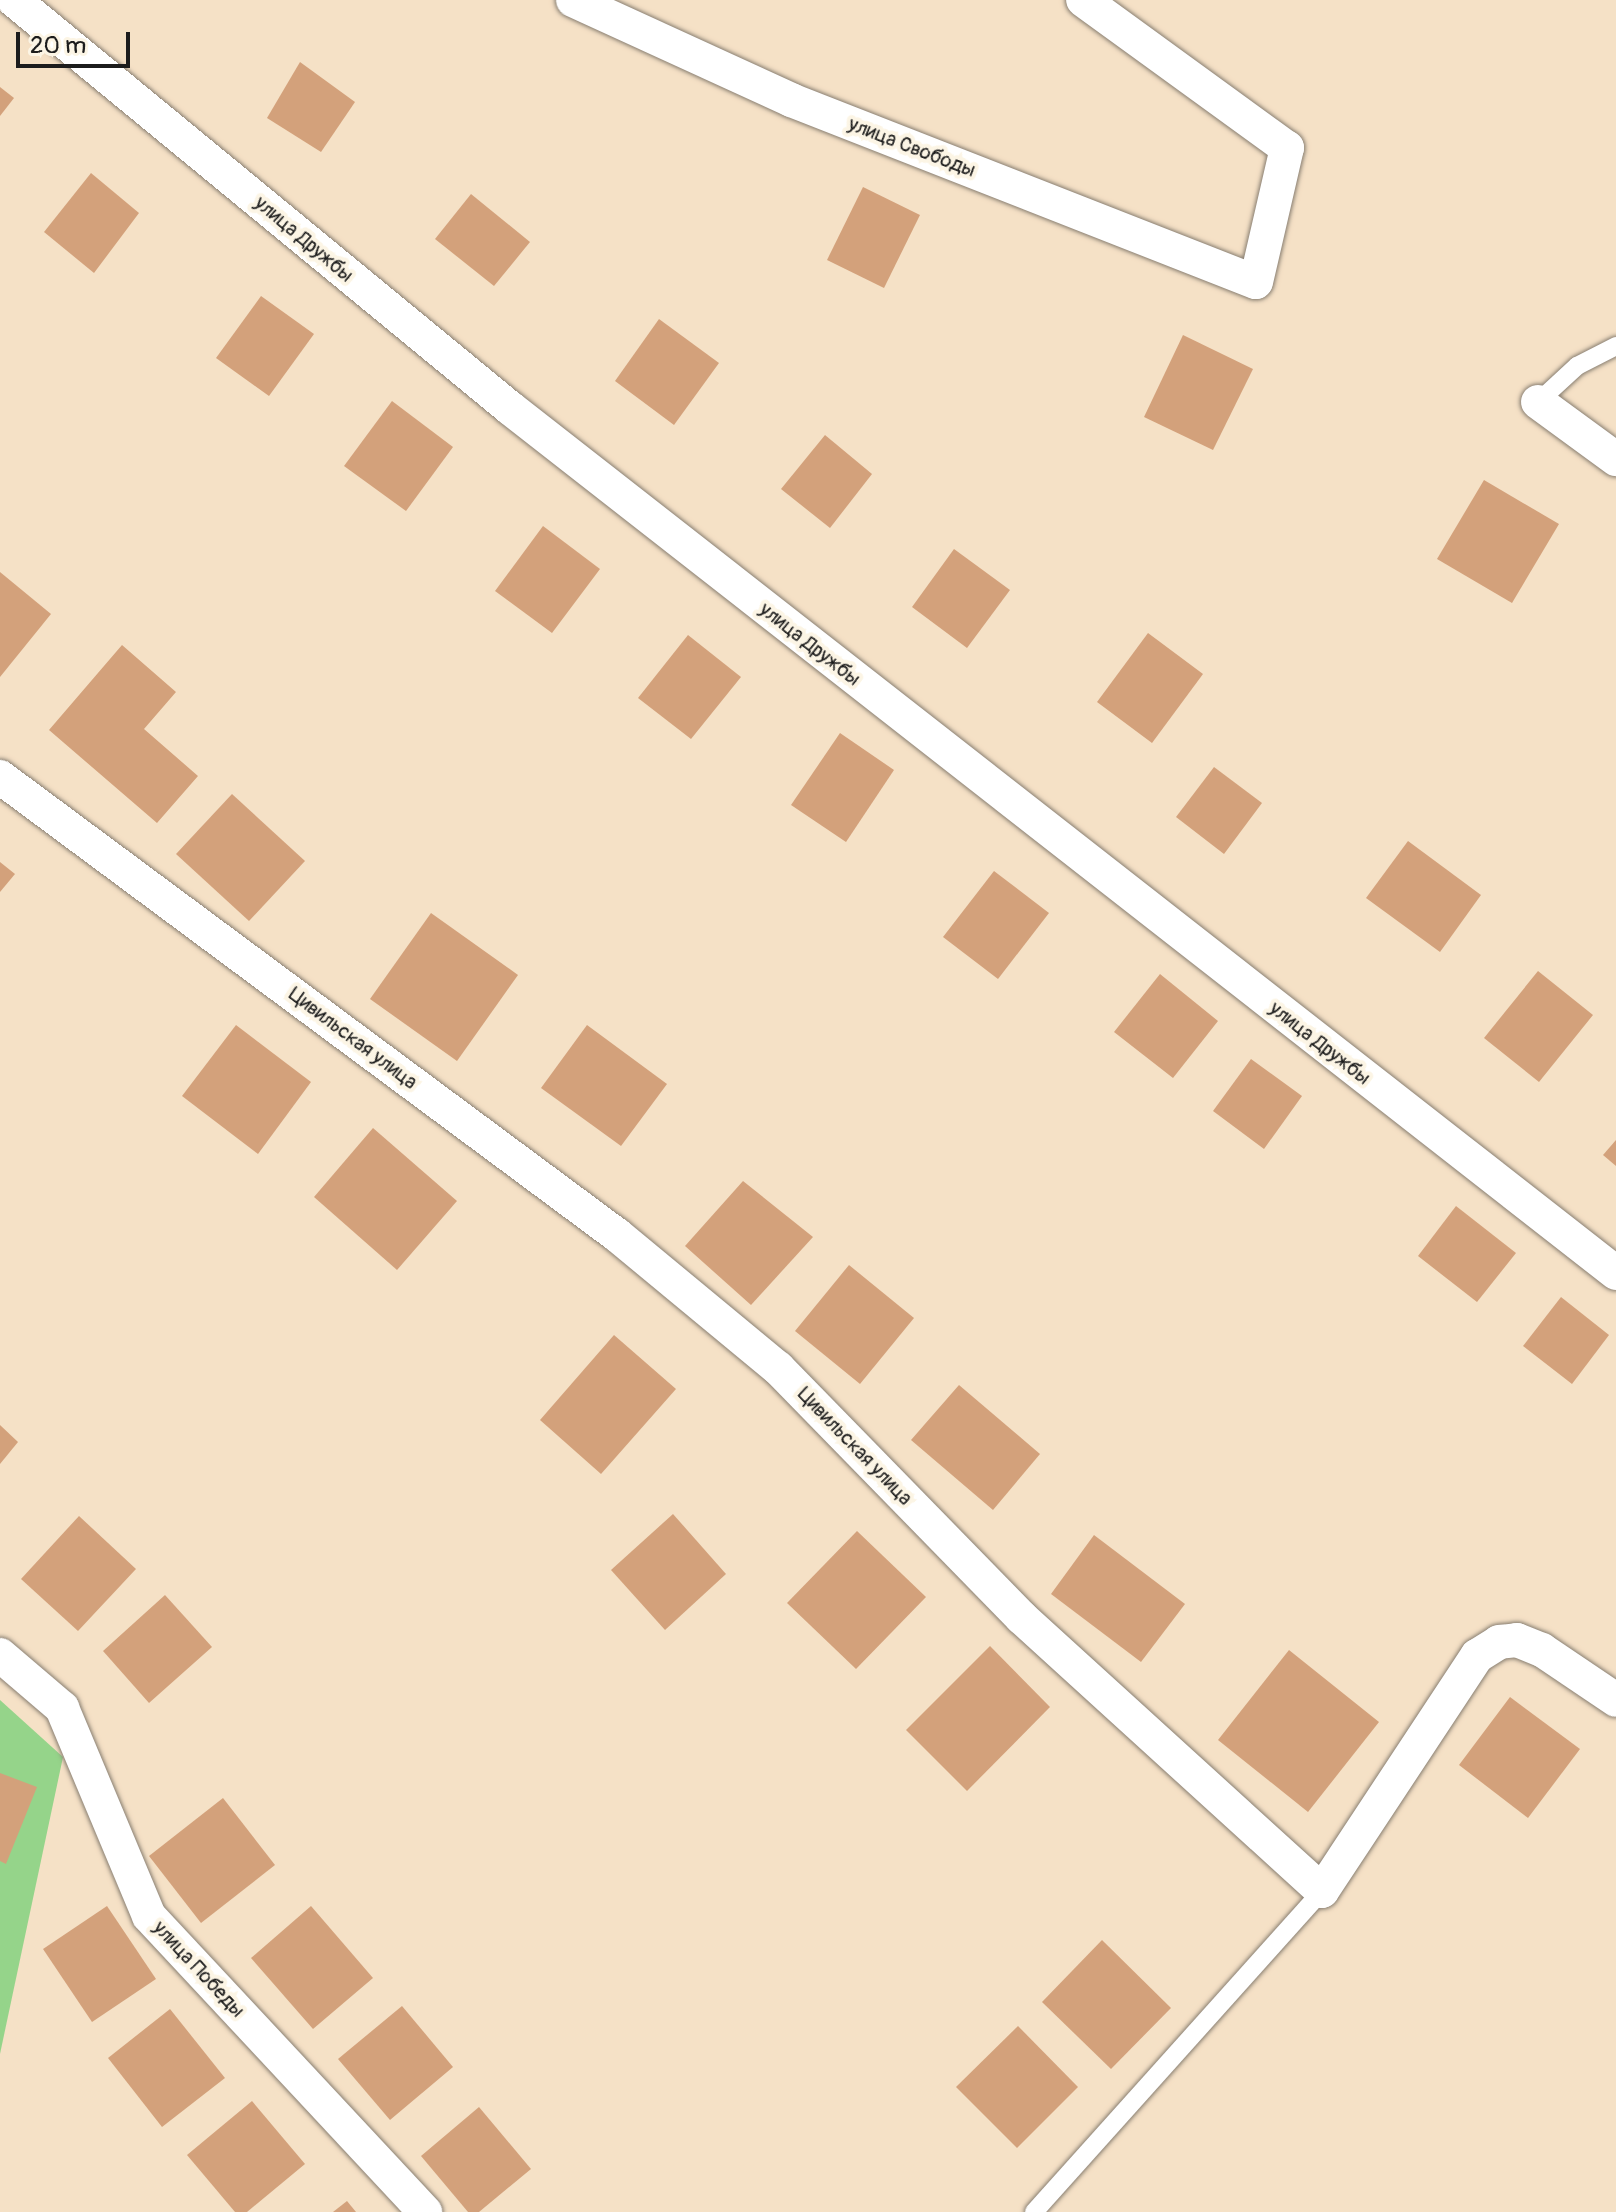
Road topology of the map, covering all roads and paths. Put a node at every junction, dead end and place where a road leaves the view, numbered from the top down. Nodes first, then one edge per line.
1 (14, 0) edge
2 (573, 0) edge
3 (1083, 0) edge
4 (1616, 346) edge
5 (1538, 402) joint
6 (1616, 459) edge
7 (0, 777) edge
8 (1616, 1273) edge
9 (0, 1655) edge
10 (1616, 1700) edge
11 (1322, 1891) junction
12 (425, 2212) edge
13 (1034, 2212) edge

1 - 8 street, улица Дружбы
2 - 3 street, улица Свободы
4 - 5 lane
5 - 6 street
7 - 11 street, Цивильская улица
9 - 12 street, улица Победы
10 - 11 street
11 - 13 lane

